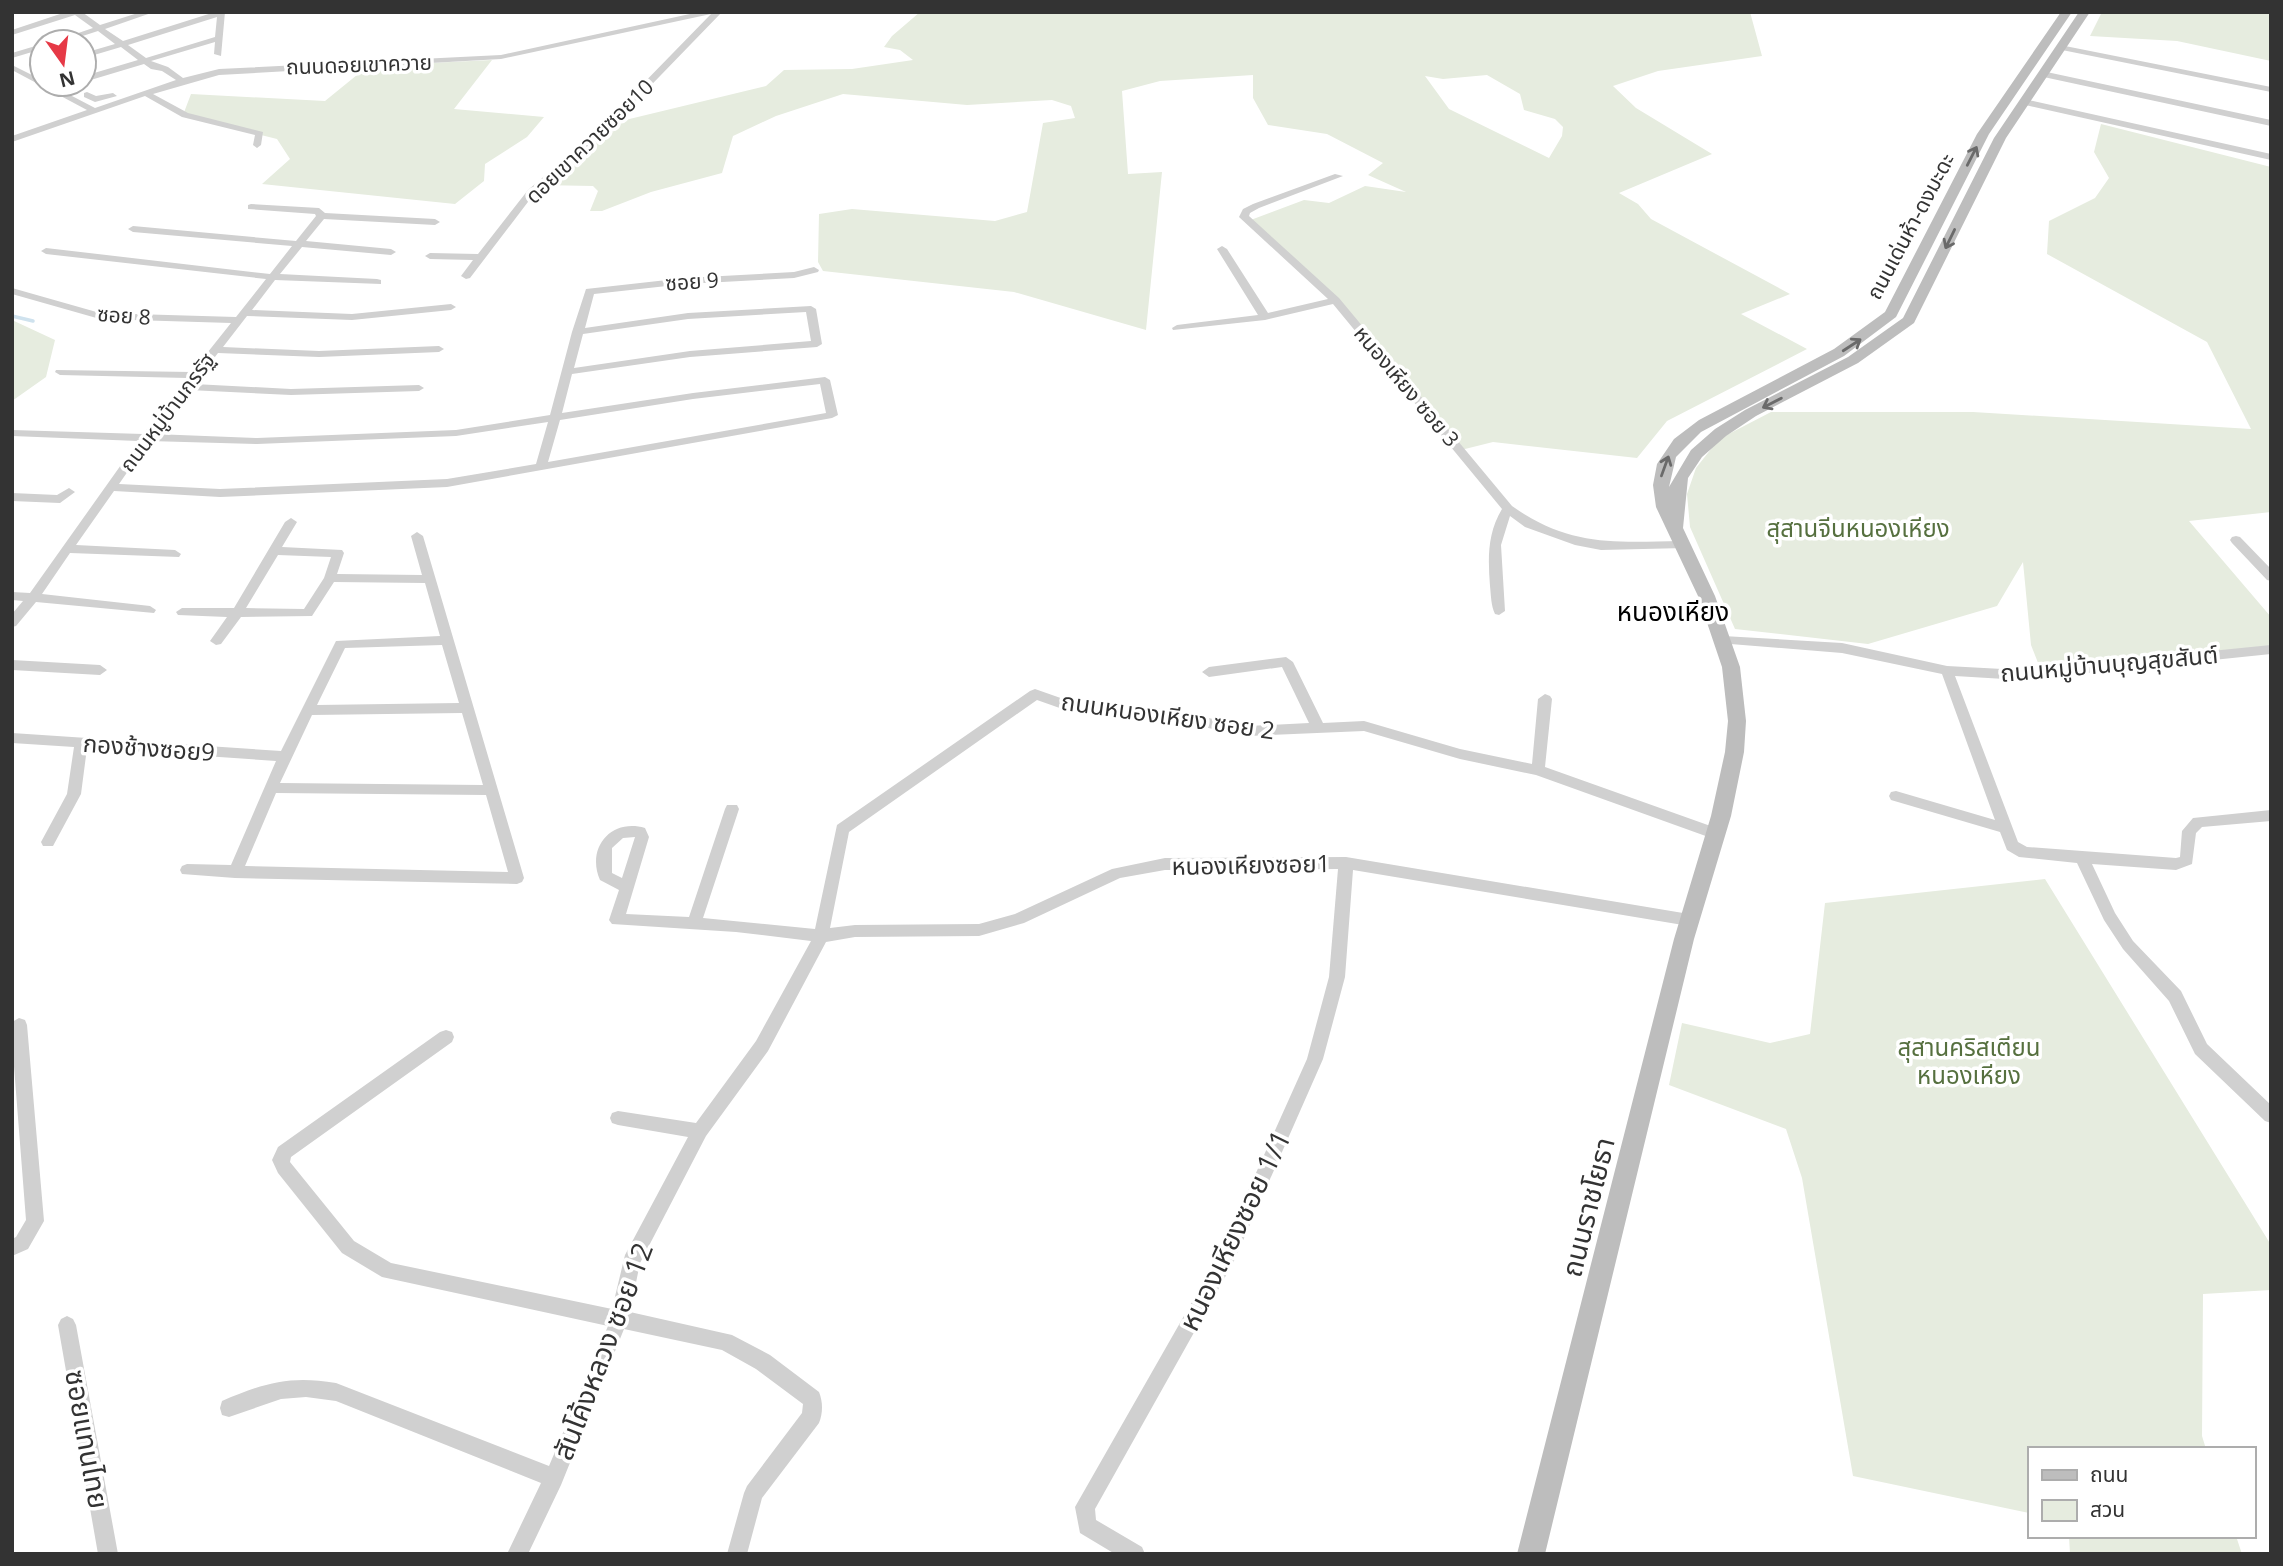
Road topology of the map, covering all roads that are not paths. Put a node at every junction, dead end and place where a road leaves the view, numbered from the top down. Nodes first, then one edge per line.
1 (76, 12) edge
2 (150, 12) edge
3 (711, 12) edge
4 (718, 12) edge
5 (2067, 12) edge
6 (2085, 12) edge
7 (221, 13) edge
8 (99, 28) junction
9 (12, 33) edge
10 (219, 38) junction
11 (122, 44) junction
12 (2060, 47) junction
13 (98, 52) edge
14 (218, 54) dead end
15 (144, 60) junction
16 (12, 67) edge
17 (154, 67) junction
18 (98, 75) edge
19 (2022, 75) junction
20 (28, 76) edge
21 (2041, 76) junction
22 (182, 81) junction
23 (2271, 90) edge
24 (145, 93) junction
25 (70, 98) edge
26 (93, 98) edge
27 (2024, 102) junction
28 (93, 110) junction
29 (2271, 123) edge
30 (12, 139) edge
31 (257, 145) dead end
32 (2271, 157) edge
33 (1338, 176) dead end
34 (251, 207) dead end
35 (321, 216) junction
36 (435, 222) dead end
37 (133, 229) dead end
38 (297, 246) junction
39 (1222, 249) dead end
40 (46, 251) dead end
41 (391, 252) dead end
42 (430, 256) dead end
43 (481, 257) junction
44 (814, 270) dead end
45 (466, 276) dead end
46 (273, 277) junction
47 (377, 282) dead end
48 (12, 291) edge
49 (1335, 300) junction
50 (451, 307) dead end
51 (242, 316) junction
52 (1265, 317) junction
53 (1177, 328) dead end
54 (577, 332) junction
55 (439, 349) dead end
56 (215, 350) junction
57 (61, 372) dead end
58 (566, 372) junction
59 (195, 375) junction
60 (186, 387) junction
61 (419, 388) dead end
62 (555, 418) junction
63 (1704, 422) junction
64 (1721, 431) junction
65 (12, 433) edge
66 (146, 437) junction
67 (541, 467) junction
68 (111, 487) junction
69 (69, 492) dead end
70 (12, 496) edge
71 (1508, 509) junction
72 (291, 522) dead end
73 (417, 536) dead end
74 (1678, 538) junction
75 (2236, 540) dead end
76 (67, 549) junction
77 (277, 551) junction
78 (175, 554) dead end
79 (2271, 577) edge
80 (330, 578) junction
81 (430, 579) junction
82 (12, 596) edge
83 (33, 597) junction
84 (150, 610) dead end
85 (239, 610) junction
86 (1499, 611) dead end
87 (182, 612) dead end
88 (12, 623) edge
89 (448, 640) junction
90 (1723, 640) junction
91 (216, 641) dead end
92 (2271, 649) edge
93 (12, 665) edge
94 (100, 670) dead end
95 (1947, 671) junction
96 (1209, 672) dead end
97 (1545, 698) dead end
98 (468, 708) junction
99 (308, 710) junction
100 (1318, 727) junction
101 (12, 738) edge
102 (81, 743) junction
103 (285, 757) junction
104 (1538, 770) junction
105 (271, 788) junction
106 (492, 790) junction
107 (1896, 796) dead end
108 (732, 809) dead end
109 (2271, 815) edge
110 (2007, 829) junction
111 (1714, 833) junction
112 (48, 842) dead end
113 (2082, 858) junction
114 (1346, 863) junction
115 (187, 870) dead end
116 (236, 872) junction
117 (1702, 876) joint
118 (627, 887) dead end
119 (1689, 920) junction
120 (694, 924) junction
121 (821, 936) junction
122 (19, 1025) dead end
123 (446, 1037) dead end
124 (2271, 1116) edge
125 (618, 1118) dead end
126 (701, 1131) junction
127 (12, 1248) edge
128 (619, 1320) junction
129 (67, 1325) dead end
130 (229, 1408) dead end
131 (554, 1478) junction
132 (108, 1554) edge
133 (517, 1554) edge
134 (737, 1554) edge
135 (1135, 1554) edge
136 (1531, 1554) edge

1 - 8 street
1 - 9 street
2 - 8 street
3 - 22 street, ถนนดอยเขาควาย
4 - 43 street, ดอยเขาควายซอย10
5 - 19 main road, ถนนเด่นห้า-ดงมะดะ
6 - 12 main road, ถนนเด่นห้า-ดงมะดะ
7 - 10 street
7 - 11 street
8 - 11 street
10 - 14 street
10 - 15 street
11 - 13 street
11 - 15 street
12 - 21 main road, ถนนเด่นห้า-ดงมะดะ
12 - 23 street
15 - 17 street
15 - 18 street
16 - 20 street
17 - 22 street
17 - 26 street
19 - 21 main road
63 -> 19 main road, ถนนเด่นห้า-ดงมะดะ
21 - 27 main road, ถนนเด่นห้า-ดงมะดะ
21 - 29 street
22 - 24 street, ถนนดอยเขาควาย
24 - 28 street, ถนนดอยเขาควาย
24 - 31 street
25 - 28 street
27 - 32 street
27 -> 64 main road, ถนนเด่นห้า-ดงมะดะ
28 - 30 street, ถนนดอยเขาควาย
33 - 49 street, หนองเหียง ซอย 3
34 - 35 street
35 - 36 street
35 - 38 street, ถนนหมู่บ้านกรรัฐ
37 - 38 street
38 - 41 street
38 - 46 street, ถนนหมู่บ้านกรรัฐ
39 - 52 street
40 - 46 street
42 - 43 street
43 - 45 street, ดอยเขาควายซอย10
44 - 54 street, ซอย 9
46 - 47 street
46 - 51 street, ถนนหมู่บ้านกรรัฐ
48 - 51 street, ซอย 8
49 - 52 street
49 - 71 street, หนองเหียง ซอย 3
50 - 51 street, ซอย 8
51 - 56 street, ถนนหมู่บ้านกรรัฐ
52 - 53 street
54 - 58 street
54 - 58 street
55 - 56 street
56 - 59 street, ถนนหมู่บ้านกรรัฐ
57 - 59 street
58 - 62 street
59 - 60 street, ถนนหมู่บ้านกรรัฐ
60 - 61 street
60 - 66 street, ถนนหมู่บ้านกรรัฐ
62 - 66 street
62 - 67 street
62 - 67 street
63 - 64 main road
74 -> 63 main road, ถนนเด่นห้า-ดงมะดะ
64 - 74 main road, ถนนเด่นห้า-ดงมะดะ
65 - 66 street
66 - 68 street, ถนนหมู่บ้านกรรัฐ
67 - 68 street
68 - 76 street, ถนนหมู่บ้านกรรัฐ
69 - 70 street
71 - 74 street, หนองเหียง ซอย 3
71 - 86 street
72 - 77 street
73 - 81 street
74 - 90 main road, ถนนเด่นห้า-ดงมะดะ
75 - 79 street
76 - 78 street
76 - 83 street, ถนนหมู่บ้านกรรัฐ
77 - 80 street
77 - 85 street
80 - 81 street
80 - 85 street
81 - 89 street
82 - 83 street
83 - 84 street
83 - 88 street, ถนนหมู่บ้านกรรัฐ
85 - 87 street
85 - 91 street
89 - 98 street
89 - 99 street
90 - 95 street, ถนนหมู่บ้านบุญสุขสันต์
90 - 111 main road, ถนนเด่นห้า-ดงมะดะ
92 - 95 street, ถนนหมู่บ้านบุญสุขสันต์
93 - 94 street
95 - 110 street
96 - 100 street
97 - 104 street
98 - 99 street
98 - 106 street
99 - 103 street
100 - 104 street, ถนนหนองเหียง ซอย 2
100 - 121 street, ถนนหนองเหียง ซอย 2
101 - 102 street, กองช้างซอย9
102 - 103 street, กองช้างซอย9
102 - 112 street
103 - 105 street
104 - 111 street, ถนนหนองเหียง ซอย 2
105 - 106 street
105 - 116 street
106 - 116 street
107 - 110 street
108 - 120 street
109 - 113 street
110 - 113 street
111 - 117 main road, ถนนเด่นห้า-ดงมะดะ
113 - 124 street
114 - 119 street, หนองเหียงซอย1
114 - 121 street, หนองเหียงซอย1
114 - 135 street, หนองเหียงซอย 1/1
115 - 116 street
117 - 119 main road, ถนนราชโยธา
118 - 120 street, หนองเหียงซอย1
119 - 136 main road, ถนนราชโยธา
120 - 121 street, หนองเหียงซอย1
121 - 126 street, สันโค้งหลวง ซอย 12
122 - 127 street
123 - 128 street
125 - 126 street
126 - 128 street, สันโค้งหลวง ซอย 12
128 - 131 street, สันโค้งหลวง ซอย 12
128 - 134 street
129 - 132 street, ซอยแทนไทย
130 - 131 street
131 - 133 street, สันโค้งหลวง ซอย 12

